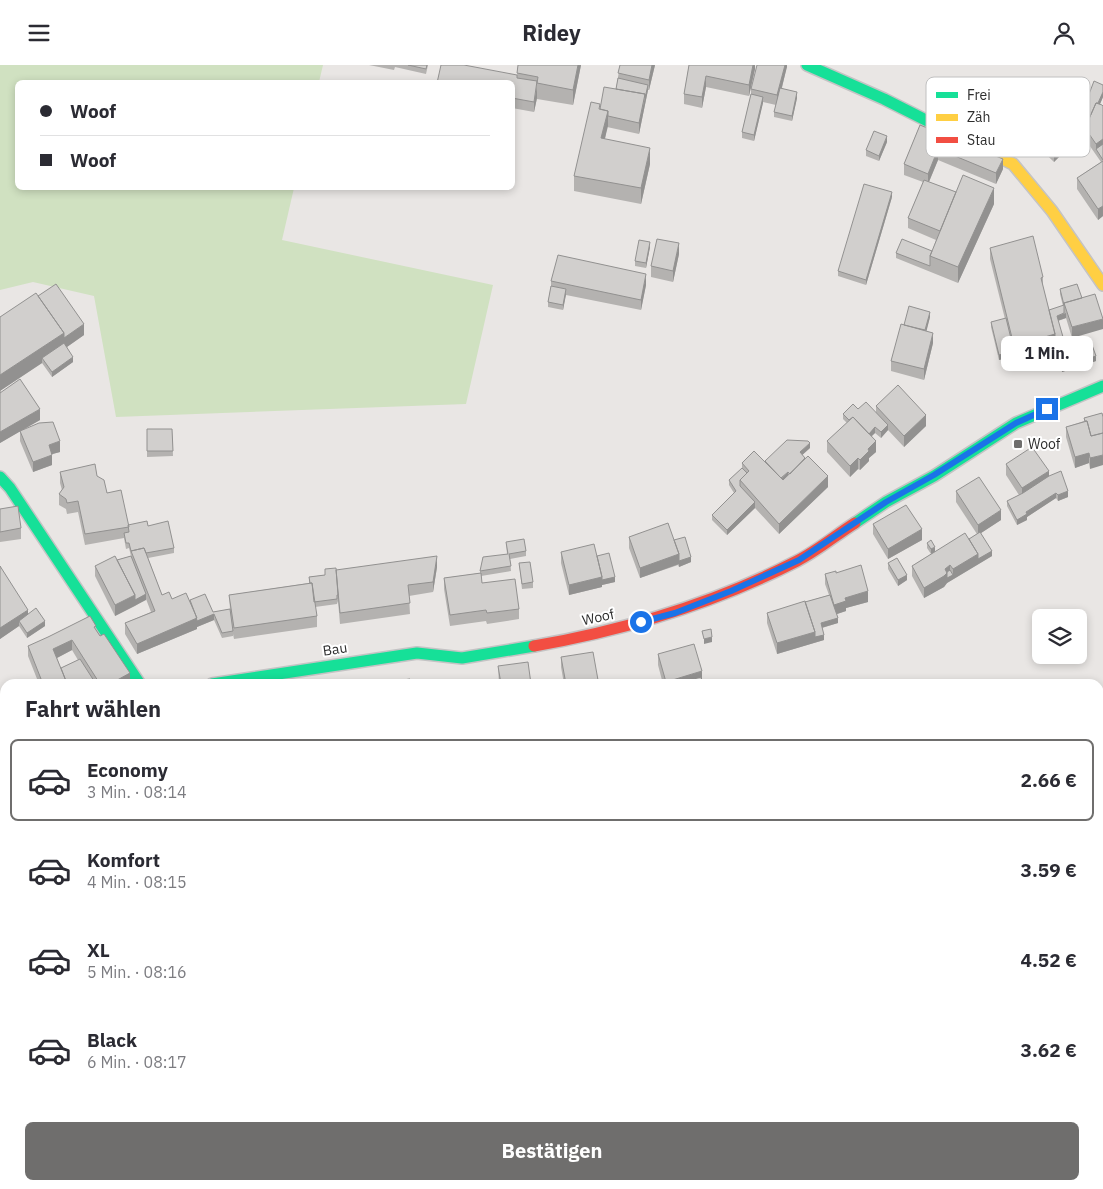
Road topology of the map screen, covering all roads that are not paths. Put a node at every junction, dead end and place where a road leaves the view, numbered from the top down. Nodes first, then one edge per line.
1 (807, 65) edge
2 (926, 120) edge
3 (999, 157) edge
4 (1103, 285) edge
5 (1103, 386) edge
6 (0, 477) edge
7 (462, 658) joint
8 (137, 679) edge
9 (245, 679) edge

1 - 2 street
3 - 4 street
5 - 7 street, Woof
6 - 8 street
7 - 9 street, Bau

